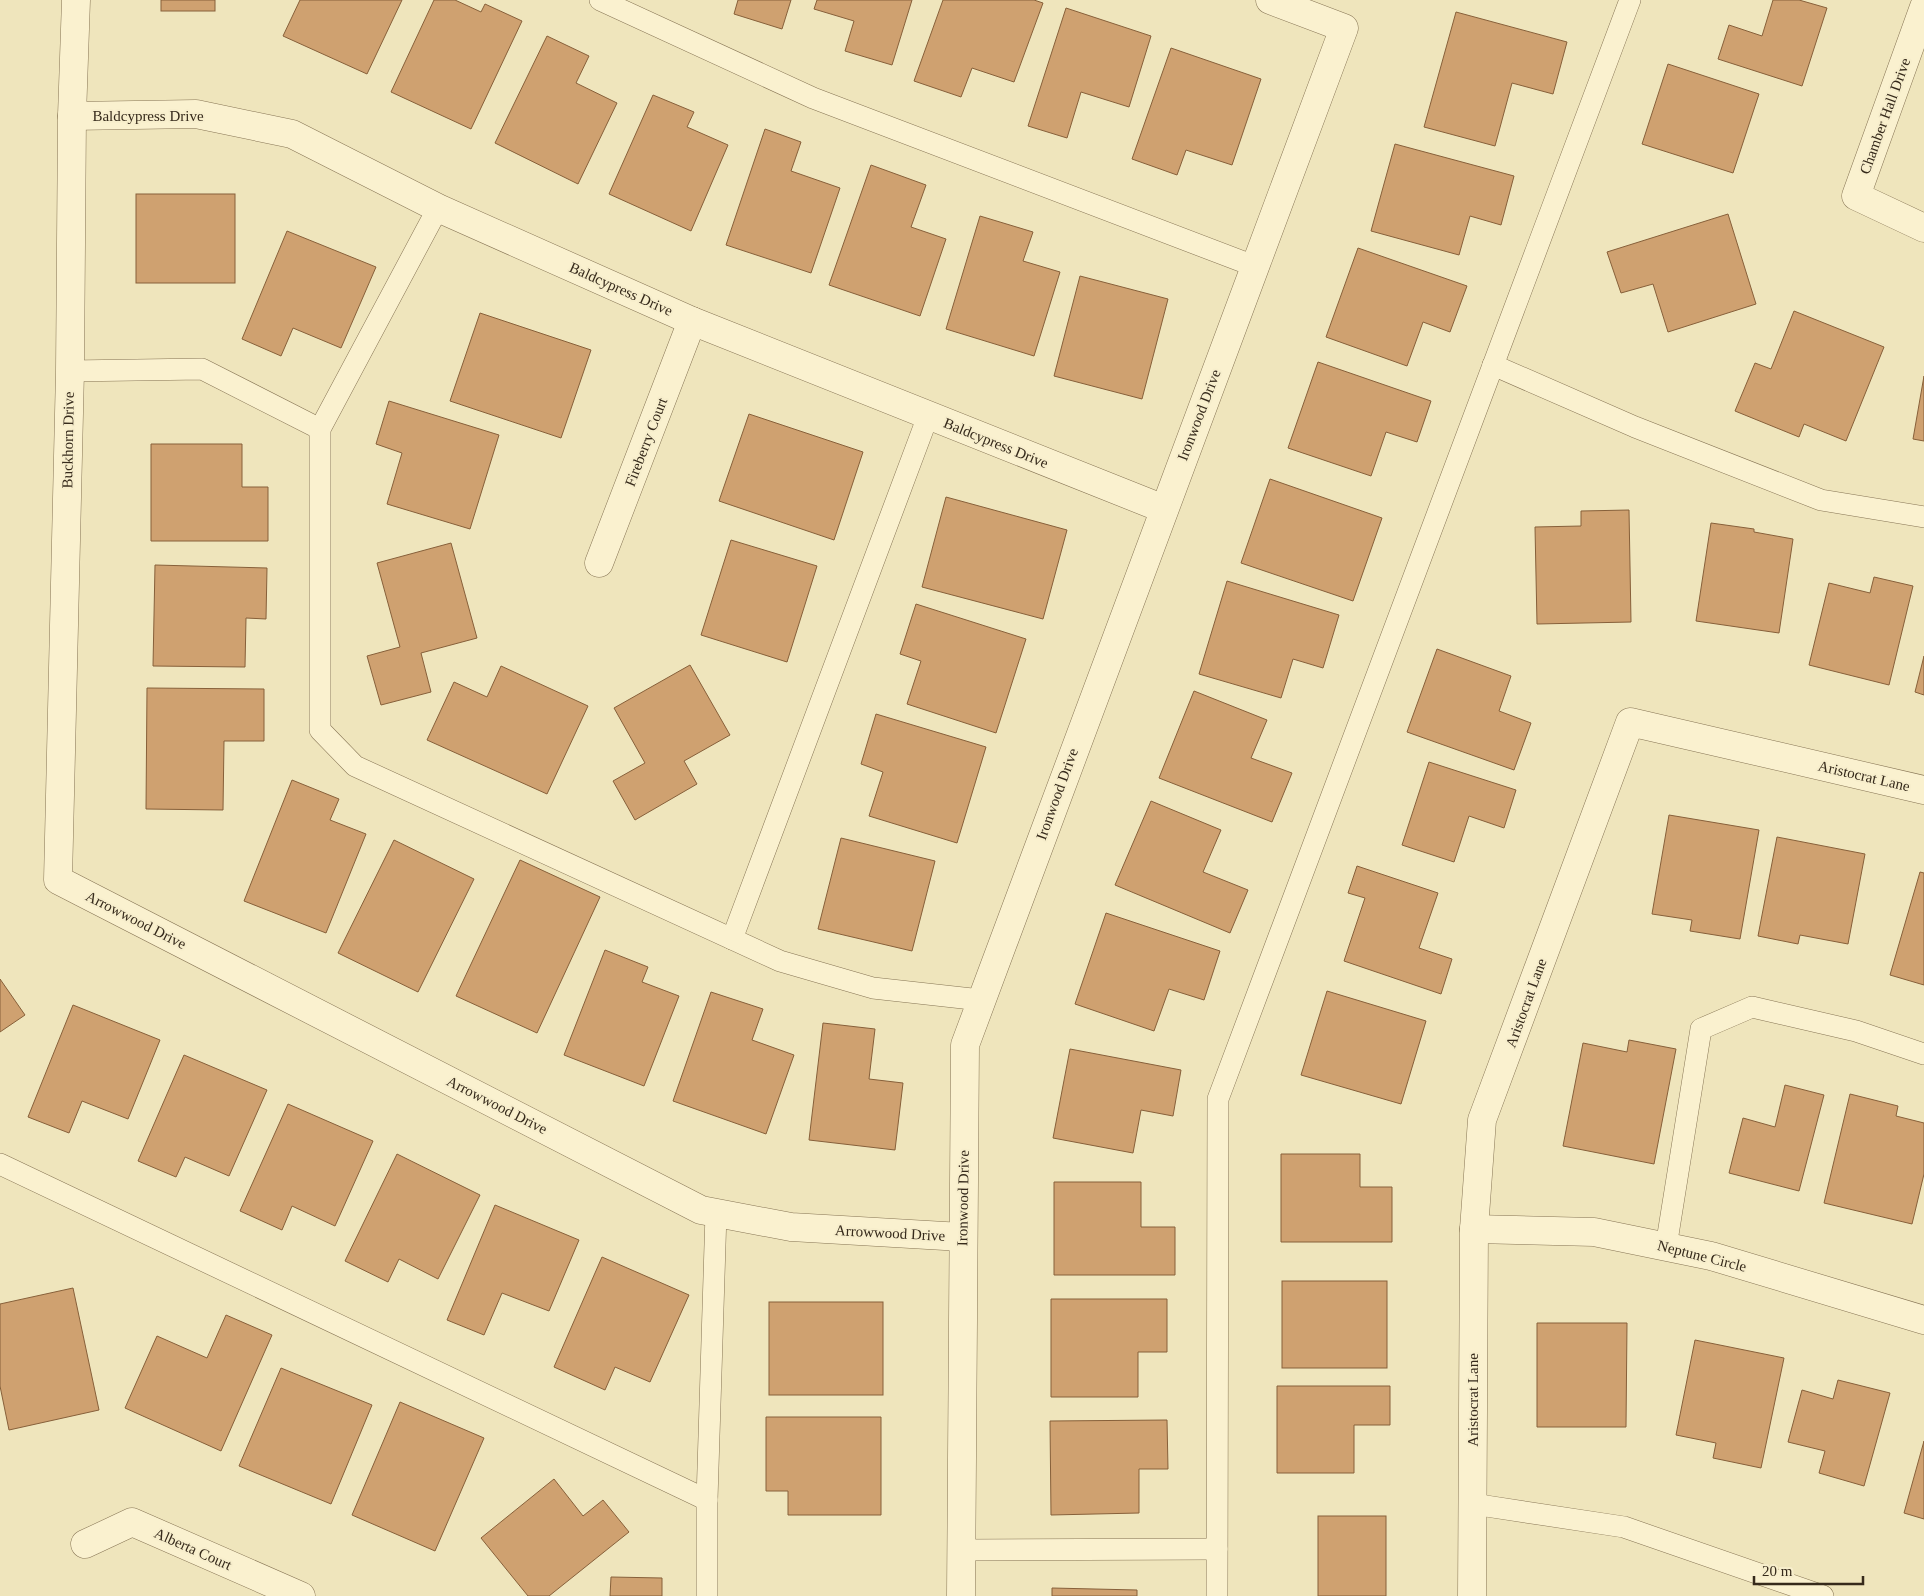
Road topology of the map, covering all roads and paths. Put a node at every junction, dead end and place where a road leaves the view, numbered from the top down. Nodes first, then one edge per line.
1 (76, 0) edge
2 (600, 0) edge
3 (1270, 0) edge
4 (1630, 0) edge
5 (1924, 7) edge
6 (72, 116) junction
7 (438, 208) junction
8 (1924, 228) edge
9 (1254, 266) junction
10 (692, 321) junction
11 (1493, 365) junction
12 (70, 371) junction
13 (928, 416) junction
14 (320, 429) junction
15 (1164, 509) junction
16 (1924, 516) edge
17 (599, 563) dead end
18 (1924, 790) edge
19 (58, 880) joint
20 (732, 939) junction
21 (981, 1000) junction
22 (1924, 1054) edge
23 (0, 1164) edge
24 (716, 1213) junction
25 (1474, 1229) junction
26 (962, 1237) junction
27 (1666, 1247) junction
28 (1924, 1320) edge
29 (707, 1500) junction
30 (1473, 1504) junction
31 (85, 1544) dead end
32 (1217, 1549) junction
33 (961, 1550) junction
34 (301, 1596) edge
35 (707, 1596) edge
36 (961, 1596) edge
37 (1217, 1596) edge
38 (1472, 1596) edge
39 (1823, 1596) edge

1 - 6 street, Buckhorn Drive
2 - 9 lane
3 - 9 street, Ironwood Drive
4 - 11 lane
5 - 8 street, Chamber Hall Drive
6 - 7 street, Baldcypress Drive
6 - 12 street, Buckhorn Drive
7 - 10 street, Baldcypress Drive
7 - 14 lane
9 - 15 street, Ironwood Drive
10 - 13 street, Baldcypress Drive
10 - 17 street, Fireberry Court
11 - 16 lane
11 - 32 lane
12 - 14 lane
12 - 19 street, Buckhorn Drive
13 - 15 street, Baldcypress Drive
13 - 20 lane
14 - 20 lane
15 - 21 street, Ironwood Drive
18 - 25 street, Aristocrat Lane
19 - 24 street, Arrowwood Drive
20 - 21 lane
21 - 26 street, Ironwood Drive
22 - 27 lane
23 - 29 lane
24 - 26 street, Arrowwood Drive
24 - 29 lane
25 - 27 street, Neptune Circle
25 - 30 street, Aristocrat Lane
26 - 33 street, Ironwood Drive
27 - 28 street, Neptune Circle
29 - 35 lane
30 - 38 street, Aristocrat Lane
30 - 39 lane
31 - 34 street, Alberta Court
32 - 33 lane
32 - 37 lane
33 - 36 street, Ironwood Drive

